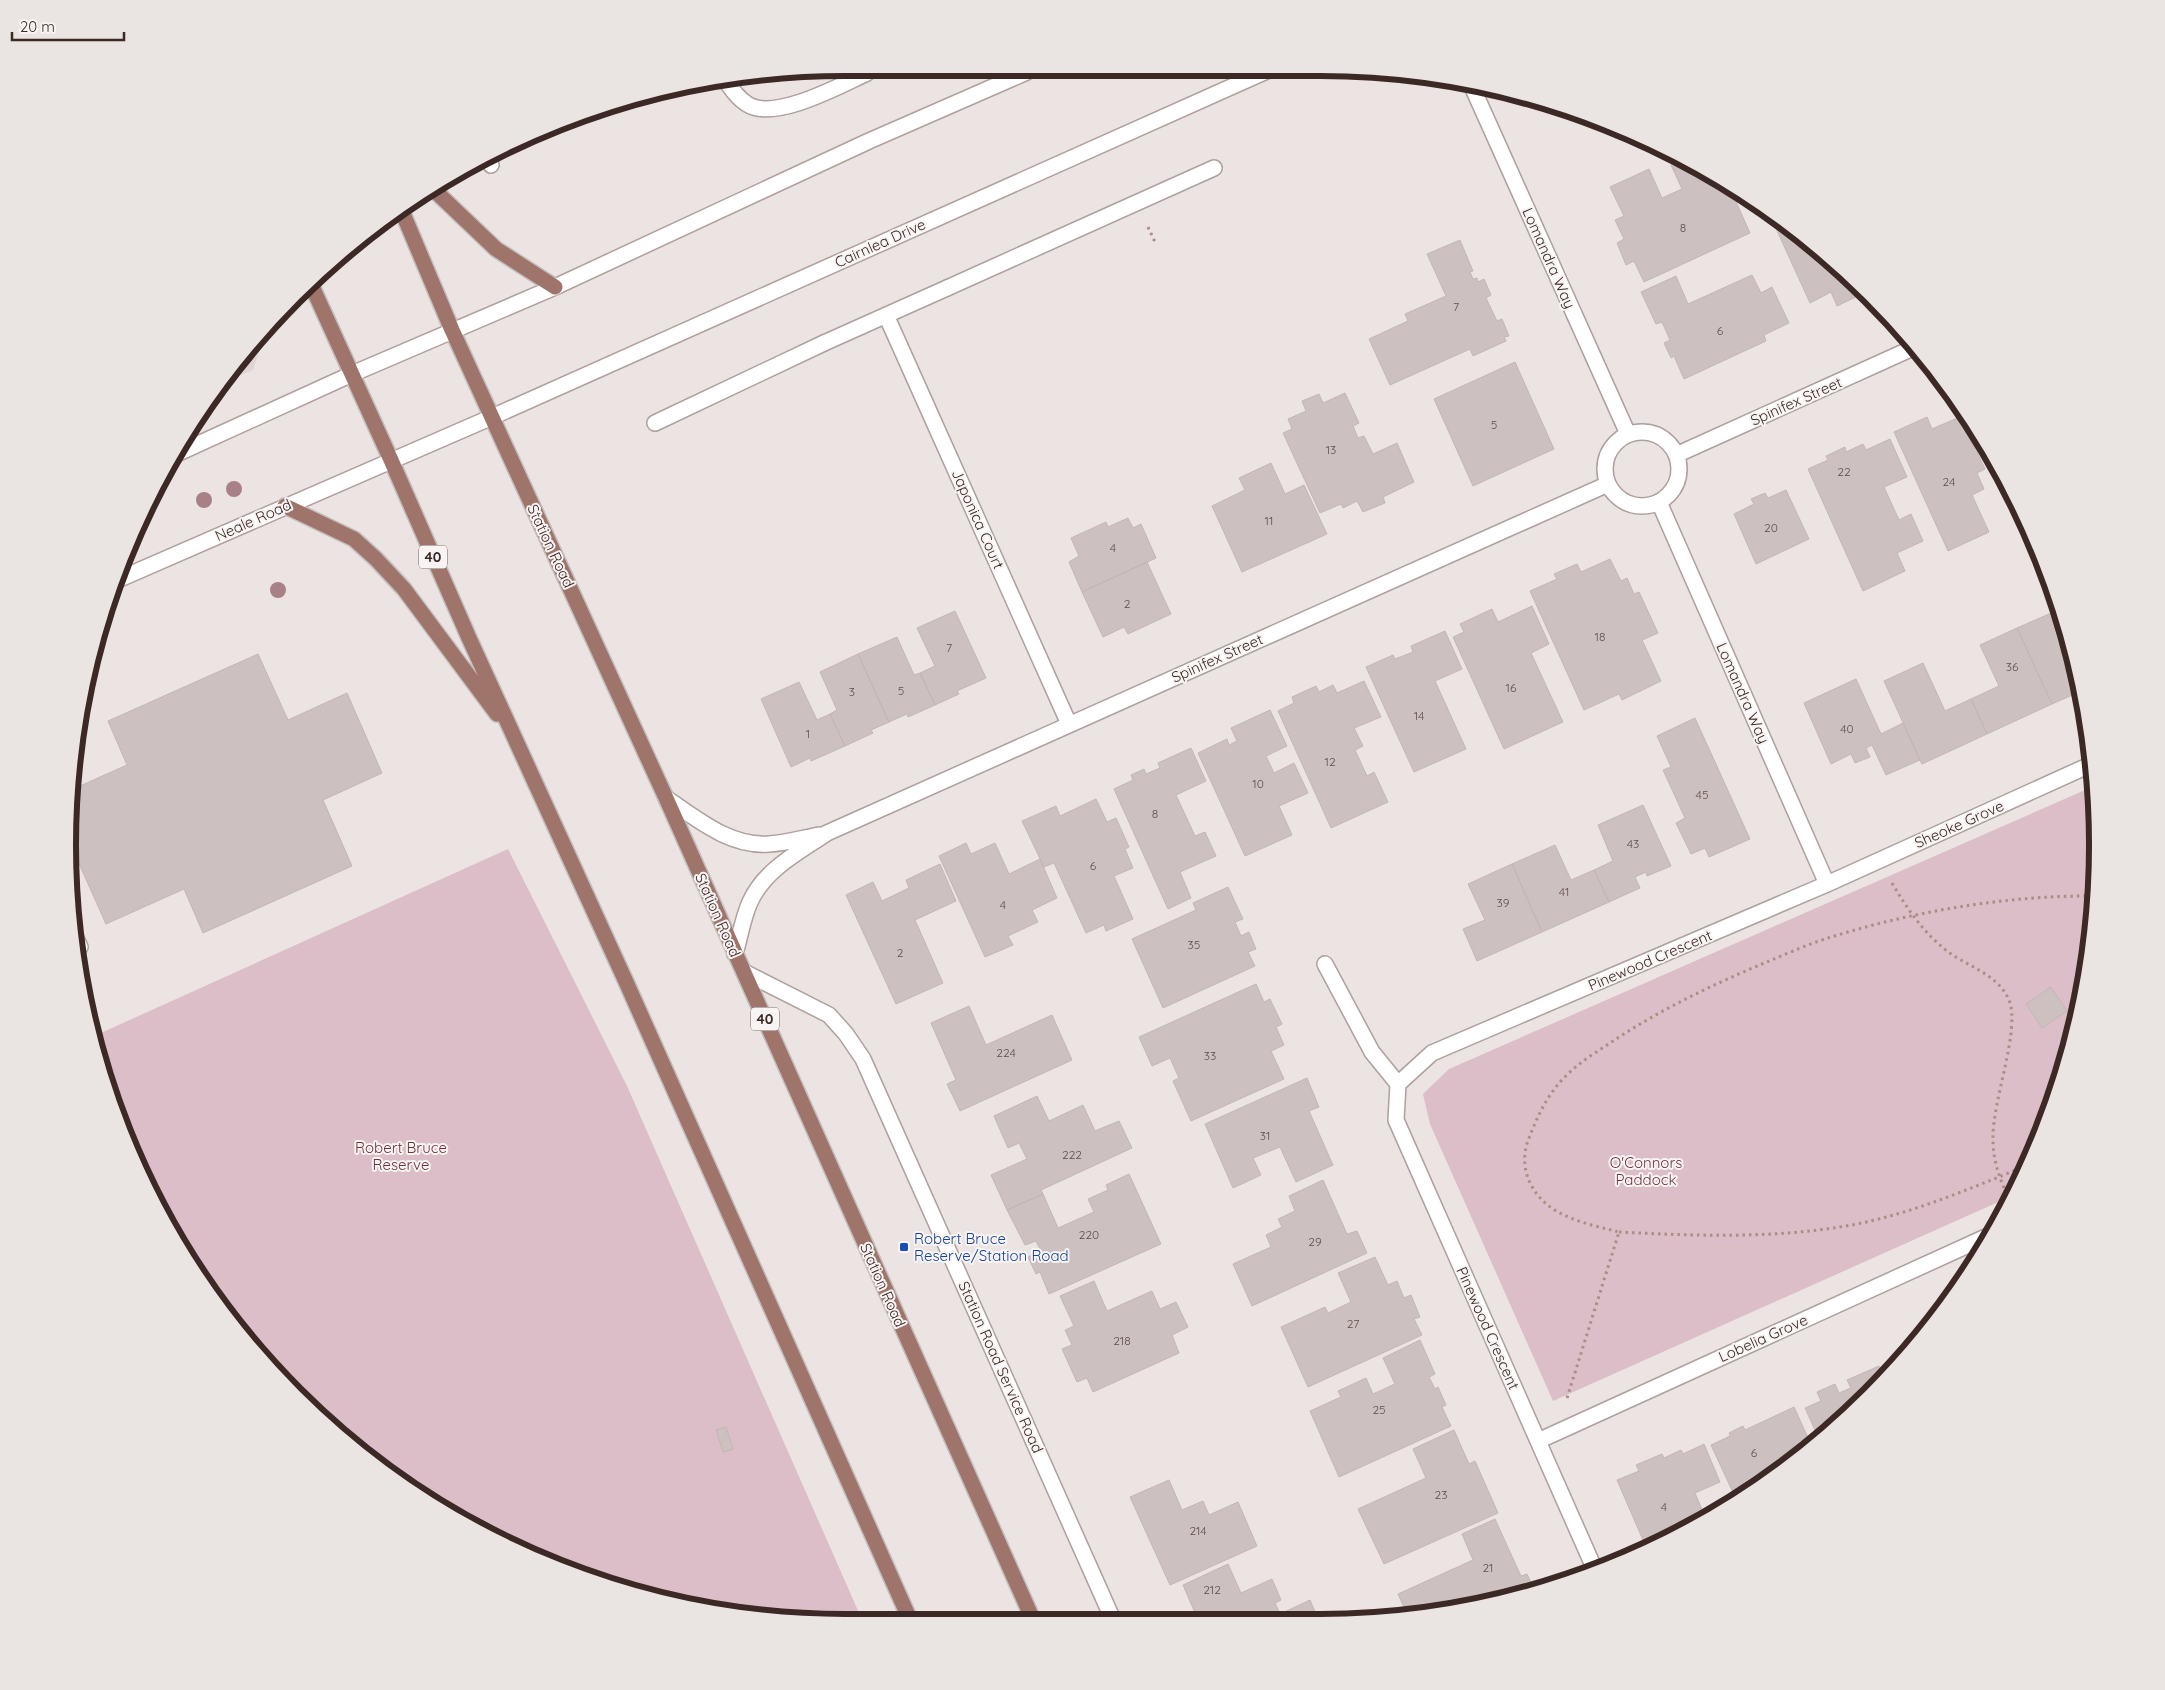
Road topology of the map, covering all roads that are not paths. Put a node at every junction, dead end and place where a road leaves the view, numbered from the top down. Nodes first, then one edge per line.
1 (860, 76) edge
2 (1017, 76) edge
3 (1256, 76) edge
4 (729, 86) edge
5 (1474, 92) edge
6 (1214, 168) dead end
7 (438, 194) edge
8 (404, 216) edge
9 (555, 287) junction
10 (313, 290) edge
11 (886, 316) junction
12 (452, 330) junction
13 (1908, 350) edge
14 (352, 374) junction
15 (492, 417) junction
16 (655, 423) dead end
17 (1628, 434) junction
18 (186, 450) edge
19 (1676, 455) junction
20 (391, 460) junction
21 (1608, 484) junction
22 (1659, 502) junction
23 (285, 506) junction
24 (125, 576) edge
25 (1069, 724) junction
26 (515, 740) junction
27 (2084, 768) edge
28 (666, 798) junction
29 (828, 833) junction
30 (1827, 884) junction
31 (736, 954) junction
32 (1325, 964) dead end
33 (744, 972) junction
34 (1398, 1084) junction
35 (1978, 1242) edge
36 (1538, 1441) junction
37 (1592, 1563) edge
38 (907, 1614) edge
39 (1030, 1614) edge
40 (1110, 1614) edge

1 - 4 street
2 - 9 street
3 - 15 street, Cairnlea Drive
5 - 17 street, Lomandra Way
6 - 11 street
7 - 9 main road
8 - 12 main road, Station Road / 40
9 - 12 street
10 - 14 main road, 40
11 - 16 street
11 - 25 street, Japonica Court
12 - 14 street
12 - 15 main road, Station Road / 40
13 - 19 street, Spinifex Street
14 - 18 street
14 - 20 main road, 40
15 - 20 street, Cairnlea Drive
15 - 28 main road, Station Road / 40
17 - 19 street
17 - 21 street
19 - 22 street
20 - 23 street, Neale Road
20 - 26 main road, 40
21 - 22 street
21 - 25 street, Spinifex Street
22 - 30 street, Lomandra Way
23 - 24 street, Neale Road
23 - 26 main road
25 - 29 street, Spinifex Street
26 - 38 main road, 40
27 - 30 street, Sheoke Grove
28 - 29 street, Spinifex Street
28 - 31 main road, Station Road / 40
29 - 31 street, Spinifex Street
30 - 34 street, Pinewood Crescent
31 - 33 main road, Station Road / 40
32 - 34 street
33 - 39 main road, Station Road / 40
33 - 40 street, Station Road Service Road
34 - 36 street, Pinewood Crescent
35 - 36 street, Lobelia Grove
36 - 37 street, Pinewood Crescent

